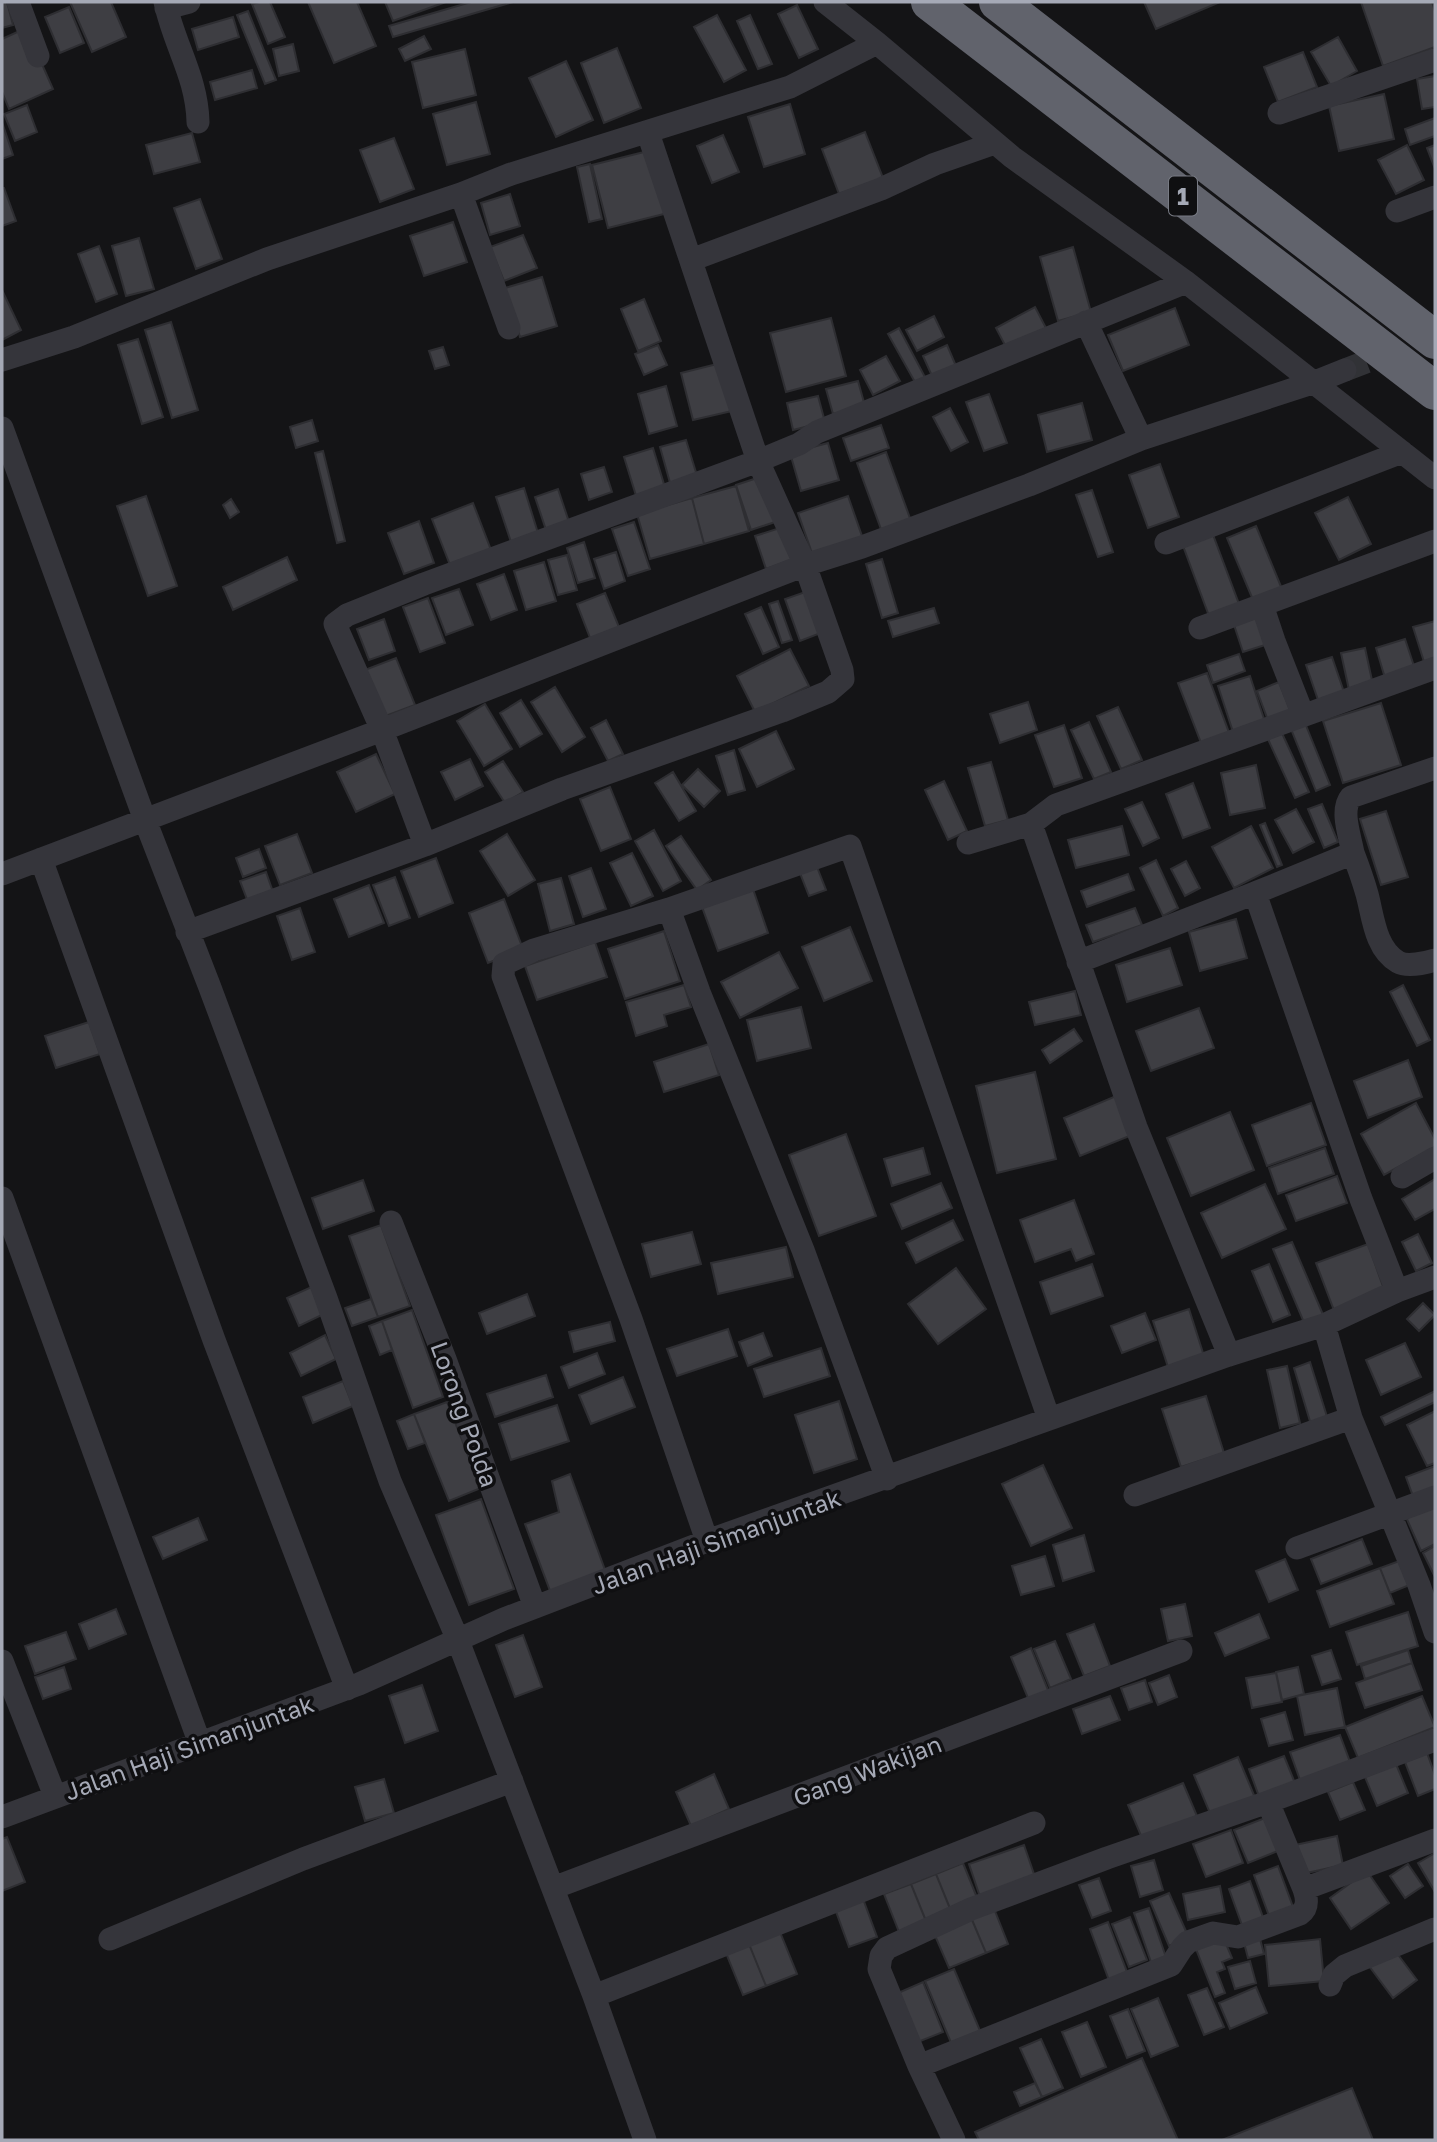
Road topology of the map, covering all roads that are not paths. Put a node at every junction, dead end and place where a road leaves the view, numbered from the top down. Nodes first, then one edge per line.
1 (18, 2) edge
2 (189, 2) edge
3 (825, 2) edge
4 (930, 2) edge
5 (998, 2) edge
6 (166, 5) edge
7 (877, 43) junction
8 (38, 56) dead end
9 (1435, 60) edge
10 (1279, 113) dead end
11 (198, 122) dead end
12 (648, 132) junction
13 (995, 143) junction
14 (461, 194) junction
15 (1435, 197) edge
16 (1397, 211) dead end
17 (691, 260) junction
18 (1186, 282) junction
19 (1086, 322) junction
20 (509, 328) dead end
21 (1435, 340) edge
22 (2, 360) edge
23 (1345, 370) tunnel mouth
24 (1315, 382) junction
25 (1435, 391) edge
26 (2, 428) edge
27 (1141, 439) junction
28 (1402, 452) junction
29 (758, 461) junction
30 (1435, 478) edge
31 (1435, 541) edge
32 (1166, 543) dead end
33 (805, 565) junction
34 (1262, 605) junction
35 (1200, 628) dead end
36 (1435, 668) edge
37 (1303, 715) junction
38 (382, 730) junction
39 (1435, 768) edge
40 (145, 820) junction
41 (1031, 824) junction
42 (968, 843) dead end
43 (425, 845) junction
44 (1353, 853) junction
45 (41, 859) junction
46 (2, 874) edge
47 (1255, 893) junction
48 (669, 909) junction
49 (187, 932) junction
50 (1435, 960) edge
51 (1078, 962) junction
52 (1435, 1158) edge
53 (1402, 1177) dead end
54 (2, 1198) edge
55 (391, 1222) dead end
56 (1435, 1277) edge
57 (1397, 1290) junction
58 (1324, 1325) junction
59 (1229, 1355) junction
60 (1352, 1418) junction
61 (1049, 1419) junction
62 (887, 1479) junction
63 (1135, 1495) dead end
64 (1435, 1497) edge
65 (1390, 1514) junction
66 (707, 1541) junction
67 (1297, 1548) dead end
68 (1427, 1582) edge
69 (535, 1606) junction
70 (1435, 1632) edge
71 (457, 1638) junction
72 (1181, 1651) dead end
73 (2, 1661) edge
74 (347, 1689) junction
75 (1435, 1740) edge
76 (200, 1744) junction
77 (512, 1781) junction
78 (55, 1796) junction
79 (1268, 1802) junction
80 (2, 1817) edge
81 (1034, 1823) dead end
82 (1435, 1840) edge
83 (553, 1888) junction
84 (1304, 1889) junction
85 (1435, 1929) edge
86 (110, 1939) dead end
87 (1330, 1985) dead end
88 (594, 1996) junction
89 (919, 2066) junction
90 (645, 2140) edge
91 (954, 2140) edge

1 - 8 street
2 - 6 street
3 - 7 street
4 - 25 highway, 1
5 - 21 highway, 1
6 - 11 street
7 - 12 street
7 - 13 street
9 - 10 street
12 - 14 street
12 - 17 street
13 - 17 street
13 - 18 street
14 - 20 street
14 - 22 street
15 - 16 street
17 - 29 street
18 - 19 street
18 - 24 street
19 - 27 street
19 - 29 street
23 - 24 street
24 - 27 street
24 - 28 street
26 - 40 street
27 - 33 street
28 - 30 street
28 - 32 street
29 - 33 street
29 - 38 street
31 - 34 street
33 - 38 street
33 - 43 street
34 - 35 street
34 - 37 street
36 - 37 street
37 - 41 street
38 - 40 street
38 - 43 street
39 - 44 street
40 - 45 street
40 - 49 street
41 - 42 street
41 - 51 street
43 - 49 street
44 - 47 street
44 - 50 street
45 - 46 street
45 - 74 street
47 - 51 street
47 - 57 street
48 - 61 street
48 - 62 street
48 - 66 street
49 - 71 street
51 - 59 street
52 - 53 street
54 - 76 street
55 - 69 street, Lorong Polda
56 - 57 street, Jalan Haji Simanjuntak
57 - 58 street, Jalan Haji Simanjuntak
58 - 59 street, Jalan Haji Simanjuntak
58 - 60 street
59 - 61 street, Jalan Haji Simanjuntak
60 - 63 street
60 - 65 street
61 - 62 street, Jalan Haji Simanjuntak
62 - 66 street, Jalan Haji Simanjuntak
64 - 65 street
65 - 67 street
65 - 68 street
66 - 69 street, Jalan Haji Simanjuntak
68 - 70 street
69 - 71 street, Jalan Haji Simanjuntak
71 - 74 street, Jalan Haji Simanjuntak
71 - 77 street
72 - 83 street, Gang Wakijan
73 - 78 street
74 - 76 street, Jalan Haji Simanjuntak
75 - 79 street
76 - 78 street, Jalan Haji Simanjuntak
77 - 83 street
77 - 86 street
78 - 80 street, Jalan Haji Simanjuntak
79 - 84 street
79 - 89 street
81 - 88 street
82 - 84 street
83 - 88 street
84 - 89 street
85 - 87 street
88 - 90 street
89 - 91 street

